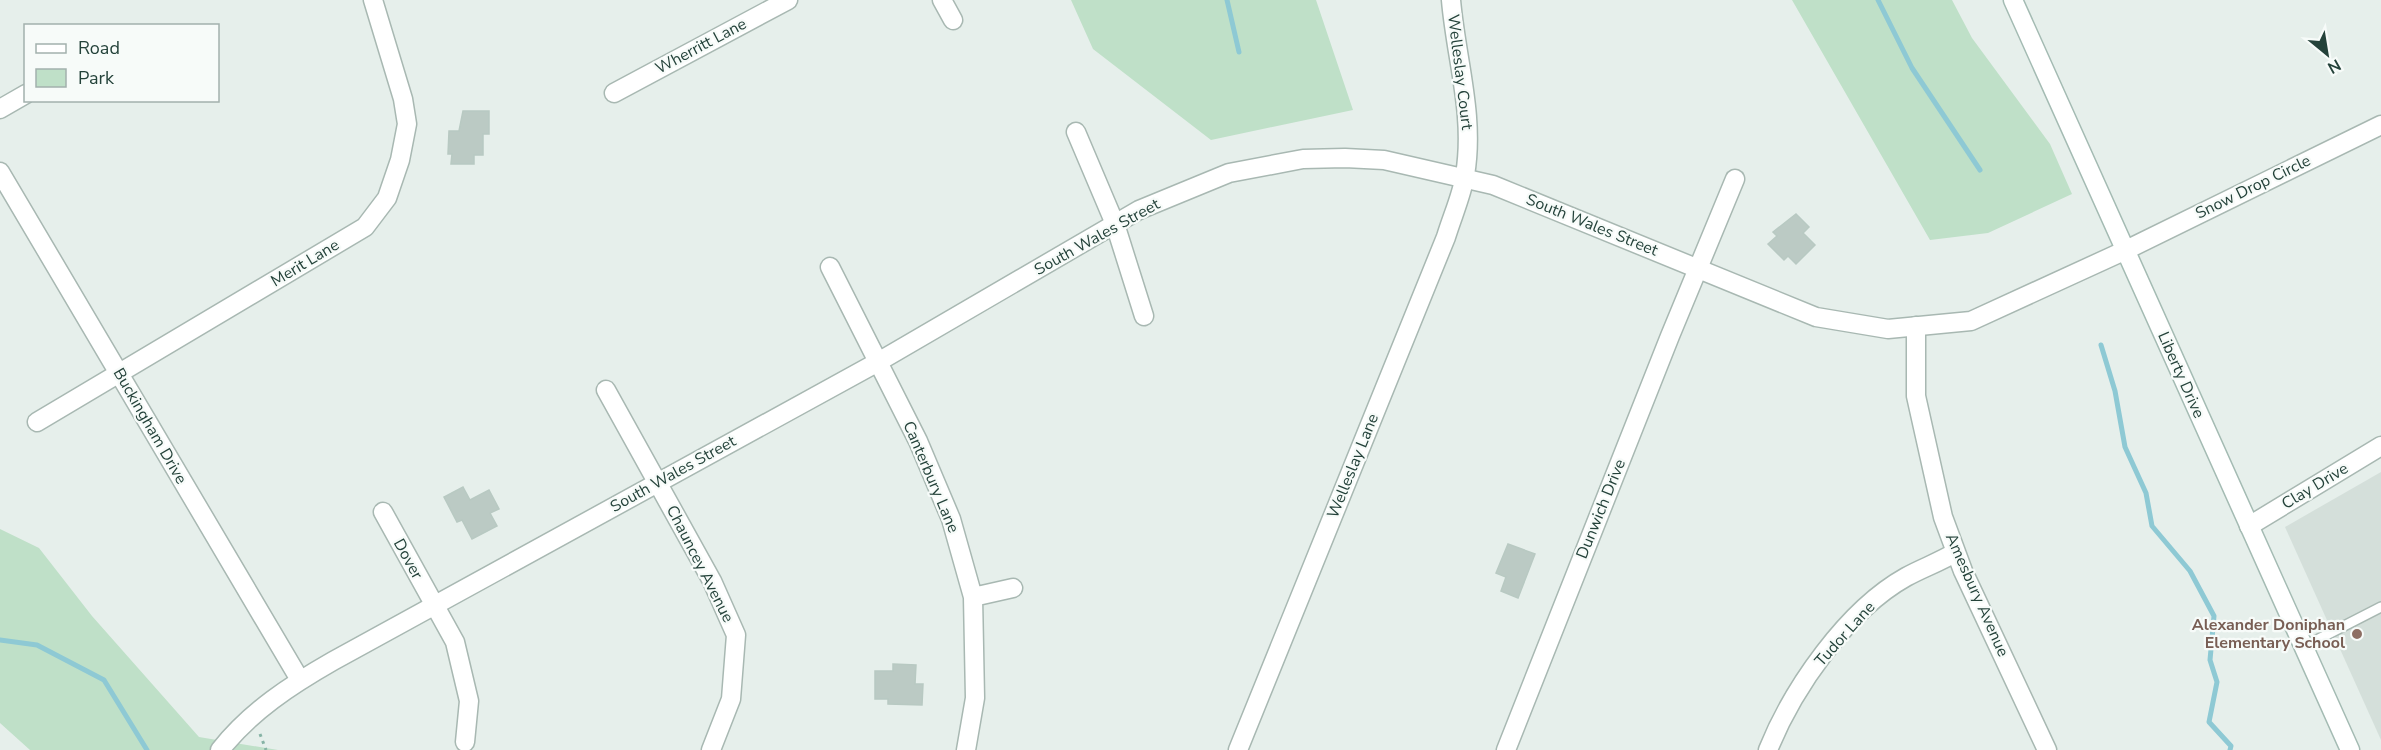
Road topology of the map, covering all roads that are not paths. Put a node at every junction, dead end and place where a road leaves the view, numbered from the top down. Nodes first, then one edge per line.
1 (373, 0) edge
2 (788, 0) edge
3 (942, 0) edge
4 (1450, 0) edge
5 (2013, 0) edge
6 (953, 20) dead end
7 (614, 93) dead end
8 (24, 95) edge
9 (0, 109) edge
10 (2381, 125) edge
11 (1076, 132) dead end
12 (0, 172) edge
13 (1736, 179) dead end
14 (1464, 180) junction
15 (1115, 224) junction
16 (2126, 250) junction
17 (830, 267) dead end
18 (1699, 268) junction
19 (1144, 316) dead end
20 (1916, 326) junction
21 (878, 362) junction
22 (120, 373) junction
23 (606, 390) dead end
24 (37, 422) dead end
25 (2381, 446) edge
26 (657, 483) junction
27 (383, 512) dead end
28 (2248, 526) junction
29 (1956, 552) junction
30 (1013, 588) dead end
31 (973, 597) junction
32 (434, 605) junction
33 (2381, 607) edge
34 (2303, 647) junction
35 (300, 680) junction
36 (465, 742) dead end
37 (220, 750) edge
38 (711, 750) edge
39 (966, 750) edge
40 (1238, 750) edge
41 (1506, 750) edge
42 (1768, 750) edge
43 (2048, 750) edge
44 (2350, 750) edge

1 - 22 street, Merit Lane
2 - 7 street, Wherritt Lane
3 - 6 street
4 - 14 street, Welleslay Court
5 - 16 street, Liberty Drive
8 - 9 street
10 - 16 street, Snow Drop Circle
11 - 15 street
12 - 22 street, Buckingham Drive
13 - 18 street, Dunwich Drive
14 - 15 street, South Wales Street
14 - 18 street, South Wales Street
14 - 40 street, Welleslay Lane
15 - 19 street
15 - 21 street, South Wales Street
16 - 20 street, South Wales Street
16 - 28 street, Liberty Drive
17 - 21 street, Canterbury Lane
18 - 20 street, South Wales Street
18 - 41 street, Dunwich Drive
20 - 29 street, Amesbury Avenue
21 - 26 street, South Wales Street
21 - 31 street, Canterbury Lane
22 - 24 street, Merit Lane
22 - 35 street, Buckingham Drive
23 - 26 street, Chauncey Avenue
25 - 28 street, Clay Drive
26 - 32 street, South Wales Street
26 - 38 street, Chauncey Avenue
27 - 32 street, Dover
28 - 34 street, Liberty Drive
29 - 42 street, Tudor Lane
29 - 43 street, Amesbury Avenue
30 - 31 street
31 - 39 street, Canterbury Lane
32 - 35 street, South Wales Street
32 - 36 street, Dover
33 - 34 lane
34 - 44 street, Liberty Drive
35 - 37 street, South Wales Street

